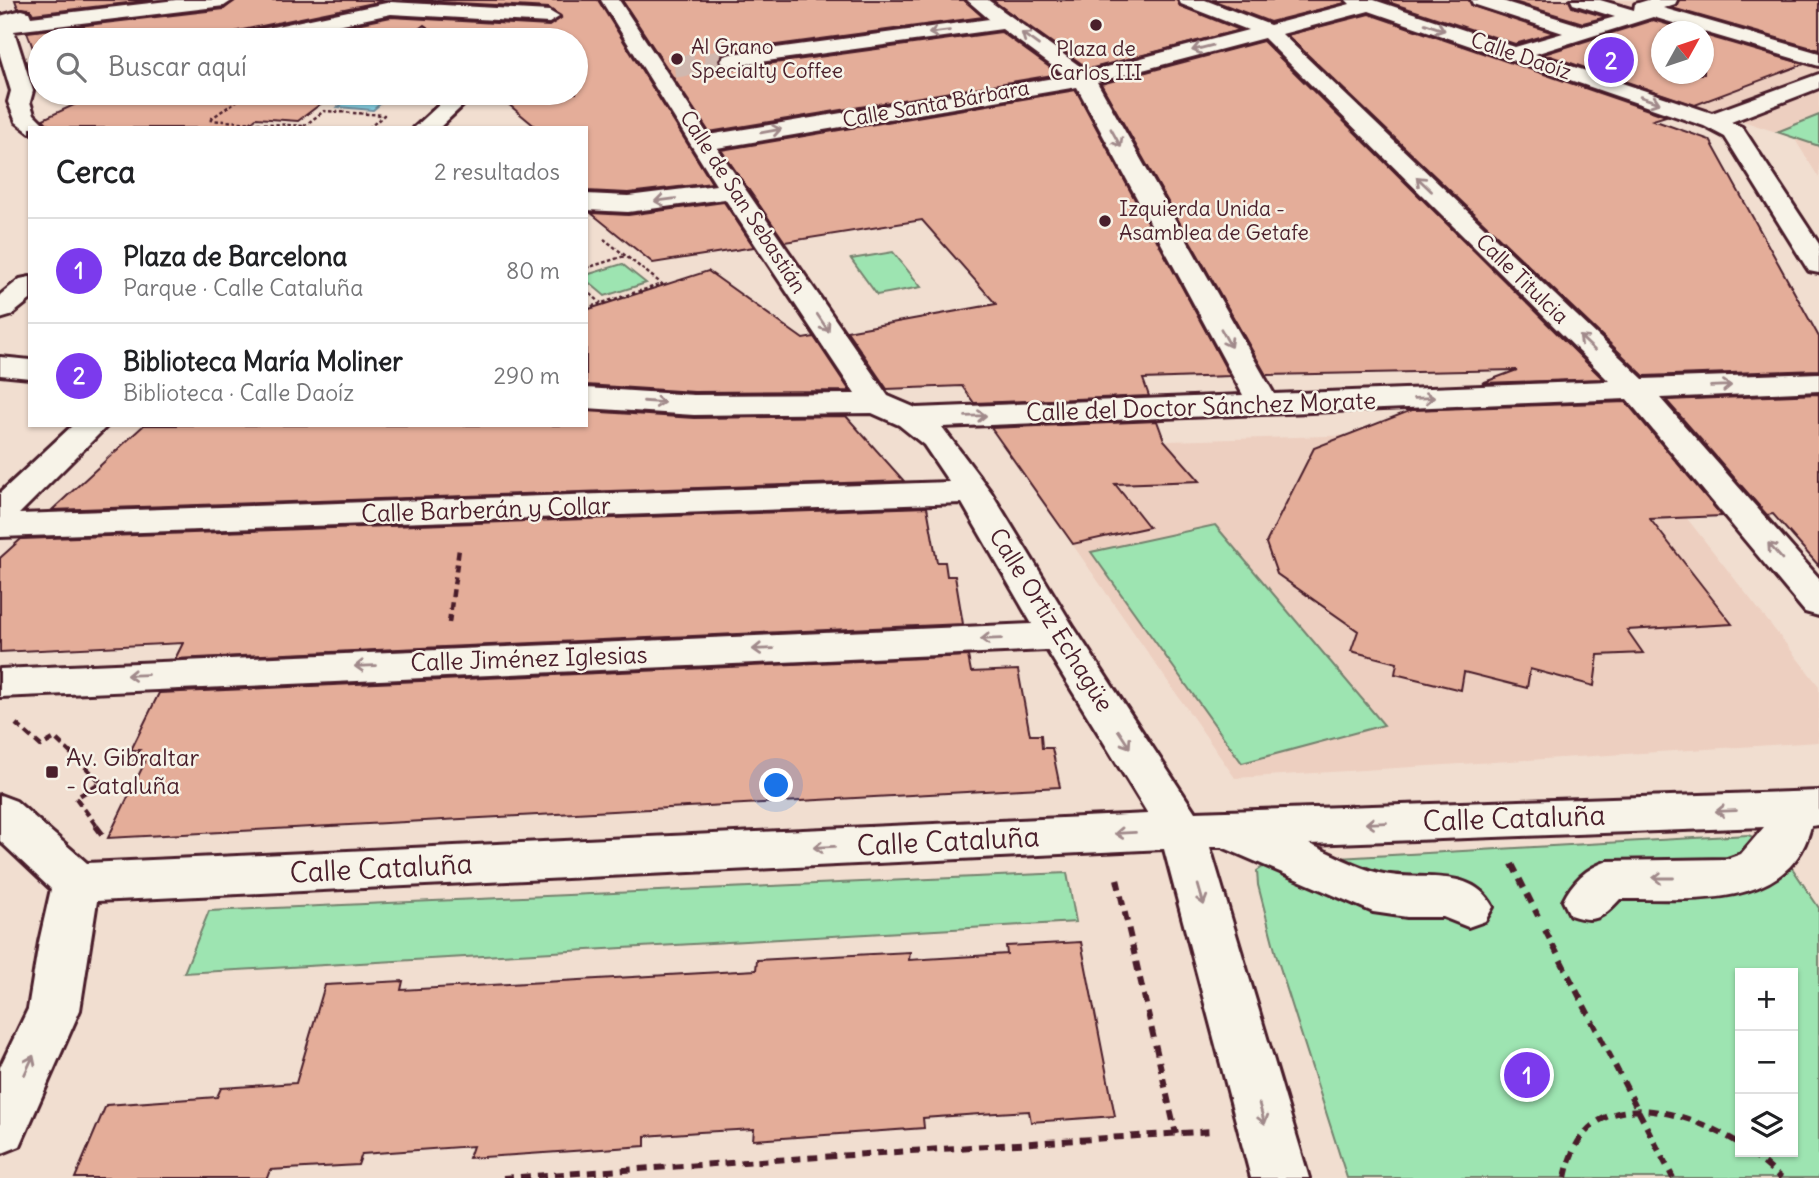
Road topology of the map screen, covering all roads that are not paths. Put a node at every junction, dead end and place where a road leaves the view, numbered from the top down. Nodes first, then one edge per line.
1 (71, 0) edge
2 (224, 0) edge
3 (610, 0) edge
4 (976, 0) edge
5 (1188, 0) edge
6 (1480, 0) edge
7 (1580, 0) edge
8 (1363, 2) edge
9 (1652, 9) edge
10 (1007, 22) junction
11 (3, 27) edge
12 (292, 28) edge
13 (537, 28) edge
14 (1268, 31) junction
15 (1584, 33) junction
16 (1515, 54) junction
17 (731, 60) tunnel mouth
18 (1819, 60) edge
19 (1084, 79) junction
20 (1819, 80) edge
21 (28, 83) edge
22 (28, 90) edge
23 (28, 92) edge
24 (0, 97) edge
25 (451, 105) edge
26 (1713, 121) junction
27 (35, 126) edge
28 (427, 126) edge
29 (704, 143) junction
30 (733, 190) junction
31 (588, 202) edge
32 (1819, 265) edge
33 (28, 287) edge
34 (0, 310) edge
35 (1819, 382) edge
36 (1636, 390) junction
37 (588, 398) edge
38 (1265, 404) junction
39 (894, 411) junction
40 (90, 427) edge
41 (973, 492) junction
42 (0, 513) edge
43 (0, 526) edge
44 (1819, 603) edge
45 (1059, 636) junction
46 (10, 682) edge
47 (1806, 809) edge
48 (7, 828) edge
49 (1205, 829) junction
50 (77, 883) junction
51 (1587, 901) dead end
52 (1468, 907) dead end
53 (0, 1126) edge
54 (1280, 1178) edge

1 - 11 street
2 - 11 street
3 - 29 street, Calle de San Sebastián
4 - 10 street
5 - 14 street, Calle Titulcia
6 - 15 street
7 - 9 street
8 - 14 street, Calle Santa Bárbara
8 -> 16 street, Calle Daoíz
9 - 15 street
9 - 18 street
10 -> 17 street
19 -> 10 street
11 - 21 street
12 - 13 street
14 -> 19 street, Calle Santa Bárbara
36 -> 14 street, Calle Titulcia
15 - 16 street
16 -> 26 street, Calle Daoíz
29 -> 19 street, Calle Santa Bárbara
19 -> 38 street
20 - 26 street
22 - 24 street
23 - 27 street
25 - 28 street
26 - 32 street, Calle Daoíz
29 - 30 street, Calle de San Sebastián
30 -> 31 street
30 -> 39 street, Calle de San Sebastián
33 - 34 street
36 -> 35 street, Calle del Doctor Sánchez Morate
38 -> 36 street, Calle del Doctor Sánchez Morate
44 -> 36 street, Calle Titulcia
37 -> 39 street, Calle del Doctor Sánchez Morate
39 -> 38 street, Calle del Doctor Sánchez Morate
39 - 41 street, Calle Ortiz Echagüe
40 - 42 street
41 - 43 street, Calle Barberán y Collar
41 - 45 street, Calle Ortiz Echagüe
45 -> 46 street, Calle Jiménez Iglesias
45 -> 49 street, Calle Ortiz Echagüe
47 -> 49 street, Calle Cataluña
47 -> 51 street
48 - 50 street
49 -> 50 street, Calle Cataluña
49 - 52 street
49 -> 54 street, Calle Ortiz Echagüe
53 -> 50 street

